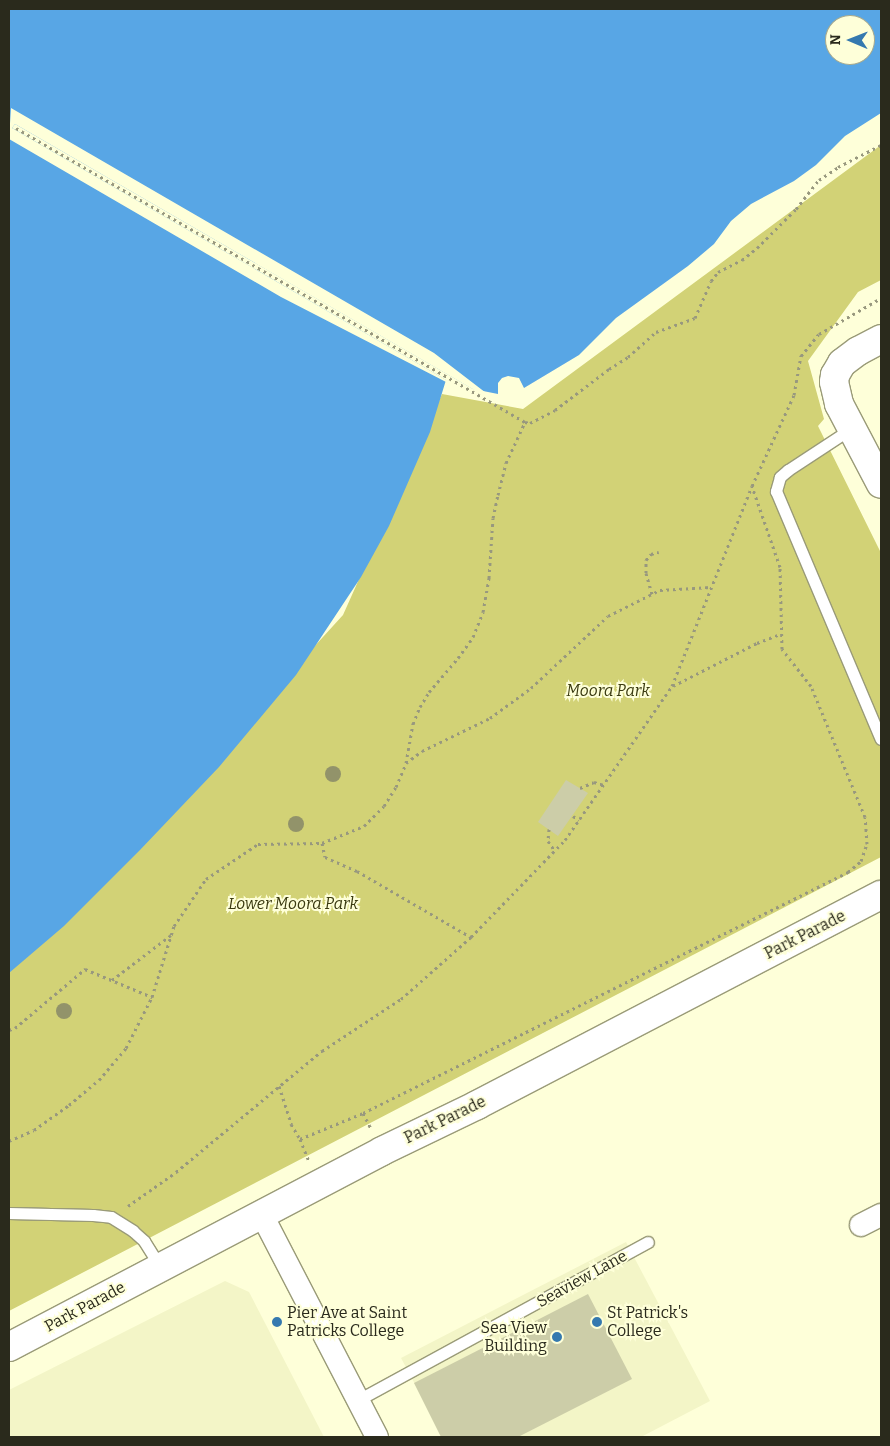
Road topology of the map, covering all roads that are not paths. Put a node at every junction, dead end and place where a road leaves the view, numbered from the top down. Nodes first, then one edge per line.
1 (881, 339) edge
2 (852, 428) junction
3 (881, 484) edge
4 (881, 739) edge
5 (881, 895) edge
6 (9, 1213) edge
7 (262, 1215) junction
8 (881, 1215) edge
9 (861, 1225) dead end
10 (648, 1242) dead end
11 (161, 1268) junction
12 (9, 1347) edge
13 (358, 1400) junction
14 (377, 1437) edge

1 - 2 street
2 - 3 street
2 - 4 lane
5 - 7 street, Park Parade
6 - 11 lane
7 - 11 street, Park Parade
7 - 13 street
8 - 9 street
10 - 13 lane, Seaview Lane
11 - 12 street, Park Parade
13 - 14 street

